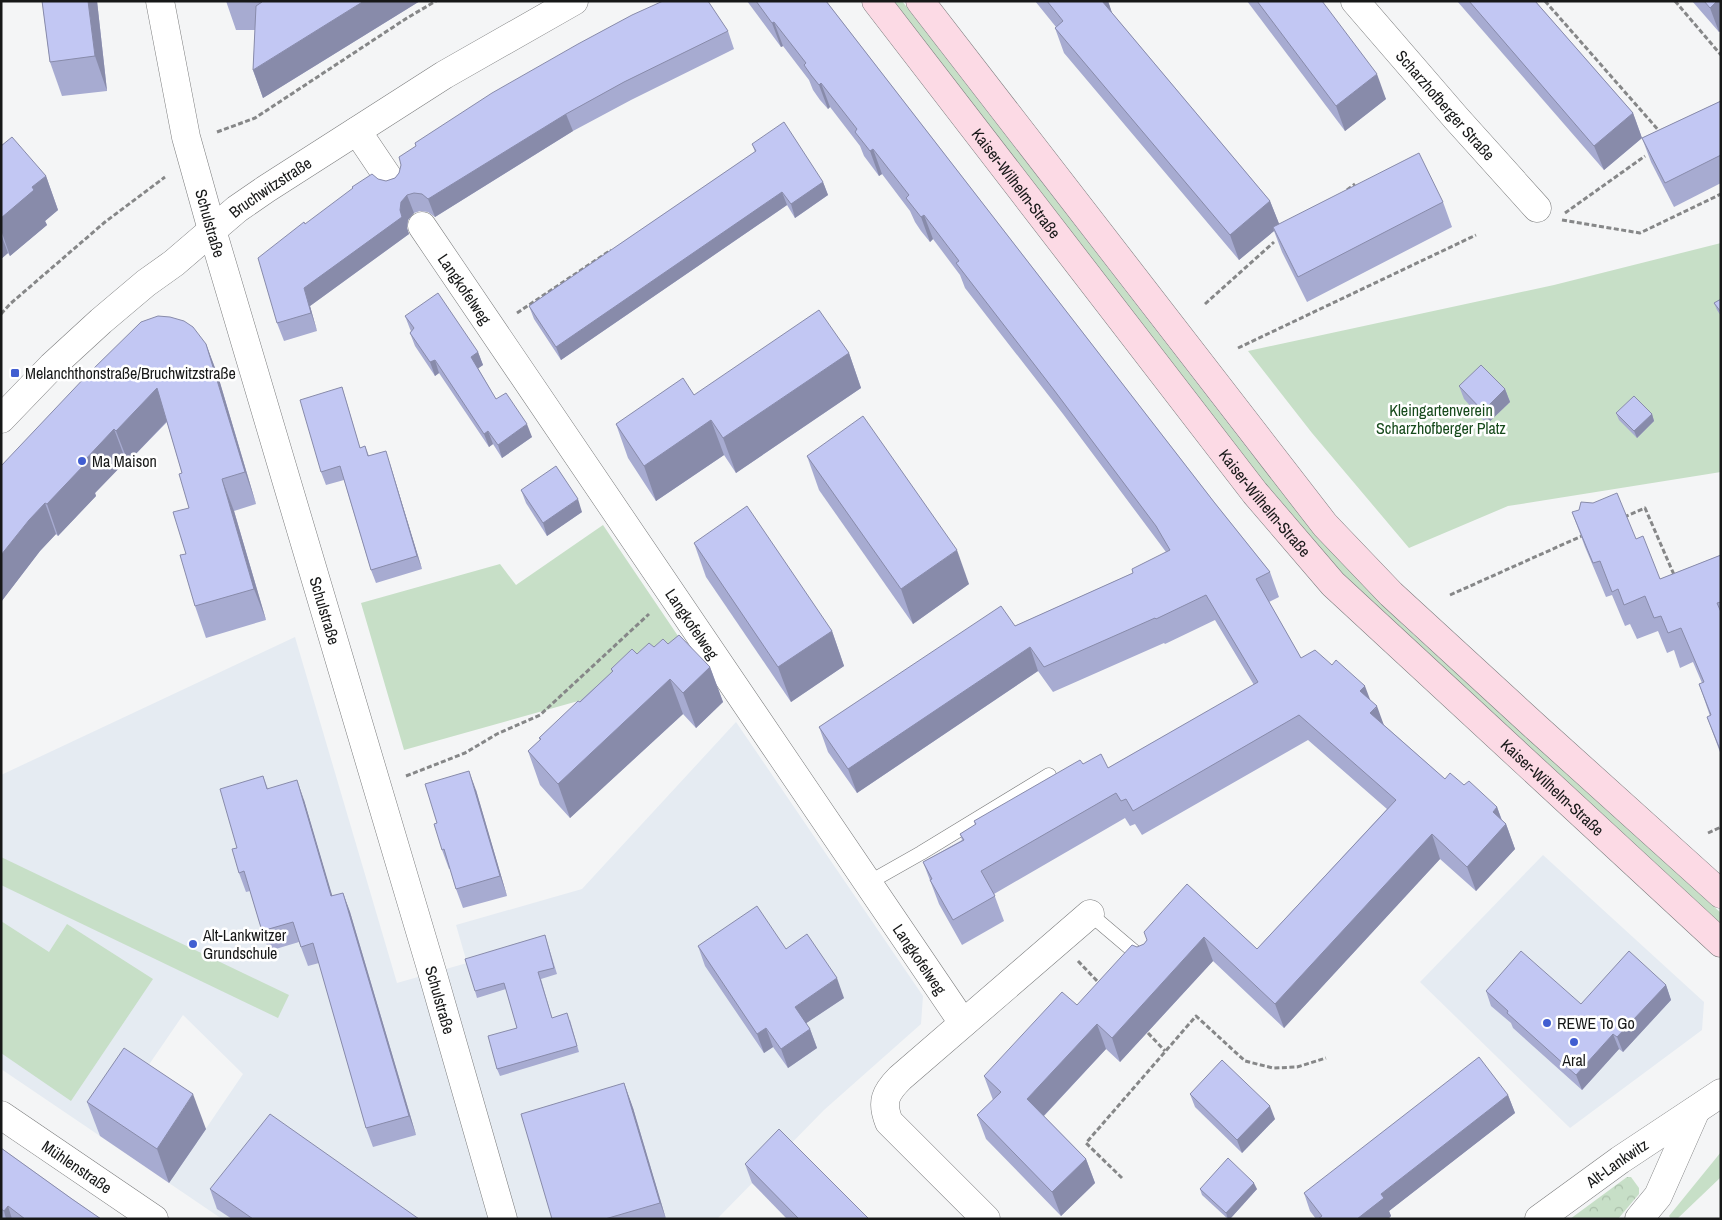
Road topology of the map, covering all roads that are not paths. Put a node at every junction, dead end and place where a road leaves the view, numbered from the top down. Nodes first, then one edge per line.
1 (160, 1) edge
2 (574, 1) edge
3 (876, 1) edge
4 (920, 1) edge
5 (1355, 1) edge
6 (357, 131) junction
7 (392, 183) edge
8 (1537, 208) dead end
9 (422, 226) dead end
10 (212, 230) junction
11 (1, 419) edge
12 (1049, 775) edge
13 (868, 883) junction
14 (1721, 894) edge
15 (1090, 914) joint
16 (1721, 944) edge
17 (1147, 963) edge
18 (963, 1023) junction
19 (1721, 1093) edge
20 (1696, 1110) junction
21 (1, 1115) edge
22 (154, 1219) edge
23 (503, 1219) edge
24 (986, 1219) edge
25 (1539, 1219) edge
26 (1639, 1219) edge

1 - 10 street, Schulstraße
2 - 6 street, Bruchwitzstraße
3 - 16 main road, Kaiser-Wilhelm-Straße
4 - 14 main road, Kaiser-Wilhelm-Straße
5 - 8 street, Scharzhofberger Straße
6 - 7 street
6 - 10 street, Bruchwitzstraße
9 - 13 street, Langkofelweg
10 - 11 street, Bruchwitzstraße
10 - 23 street, Schulstraße
12 - 13 lane
13 - 18 street, Langkofelweg
15 - 17 lane
15 - 18 street
18 - 24 street
19 - 20 street, Alt-Lankwitz
20 - 25 street, Alt-Lankwitz
20 - 26 street, Alt-Lankwitz
21 - 22 street, Mühlenstraße

